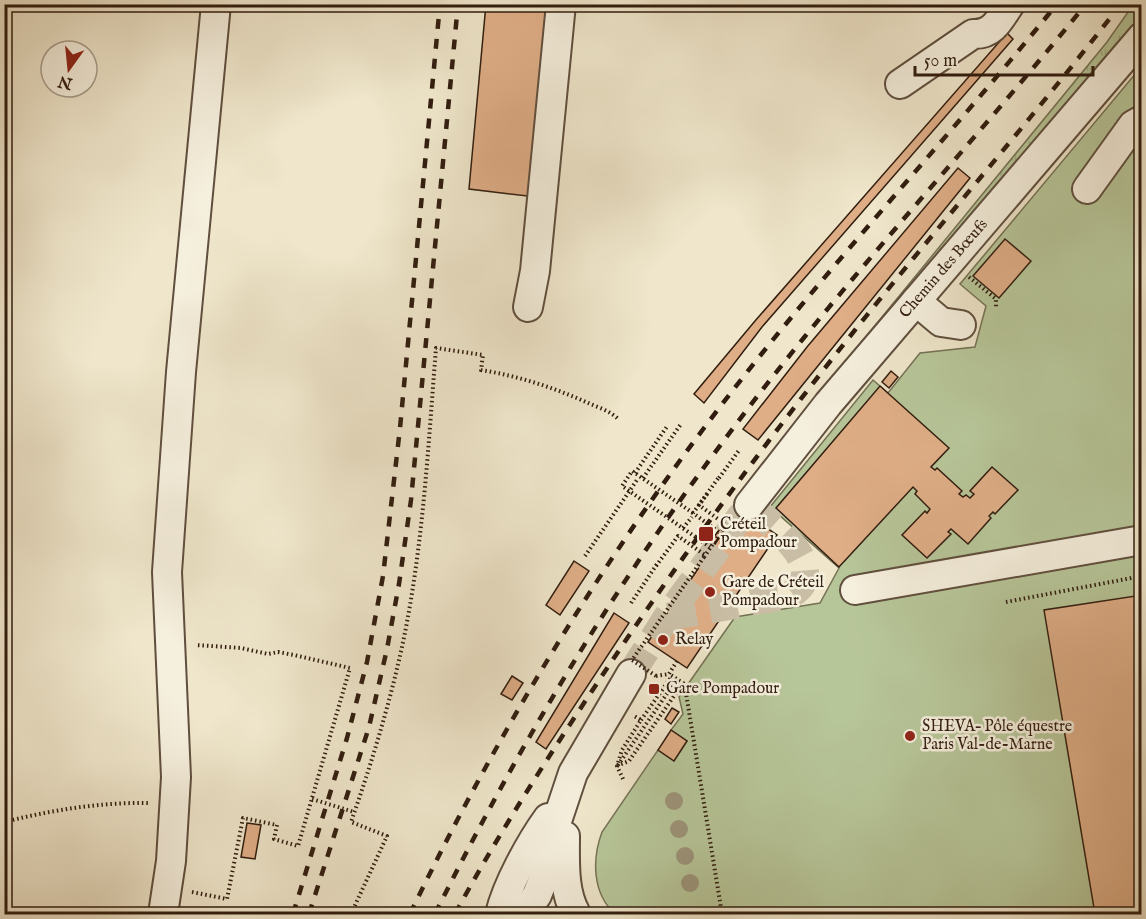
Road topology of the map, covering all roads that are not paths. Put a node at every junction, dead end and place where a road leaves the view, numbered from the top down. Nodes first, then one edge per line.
1 (216, 4) edge
2 (561, 4) edge
3 (1010, 4) edge
4 (1140, 43) edge
5 (900, 84) dead end
6 (1142, 120) edge
7 (1087, 189) dead end
8 (916, 301) junction
9 (528, 307) dead end
10 (961, 324) dead end
11 (749, 505) dead end
12 (1142, 540) edge
13 (855, 590) dead end
14 (631, 674) tunnel mouth
15 (565, 795) junction
16 (166, 901) edge
17 (500, 915) edge
18 (524, 915) edge
19 (576, 915) edge

1 - 16 street
2 - 9 street
3 - 5 street
4 - 8 street, Chemin des Bœufs
6 - 7 street
8 - 10 street
8 - 11 street, Chemin des Bœufs
12 - 13 street
14 - 15 street
15 - 17 street
15 - 18 street
15 - 19 street

